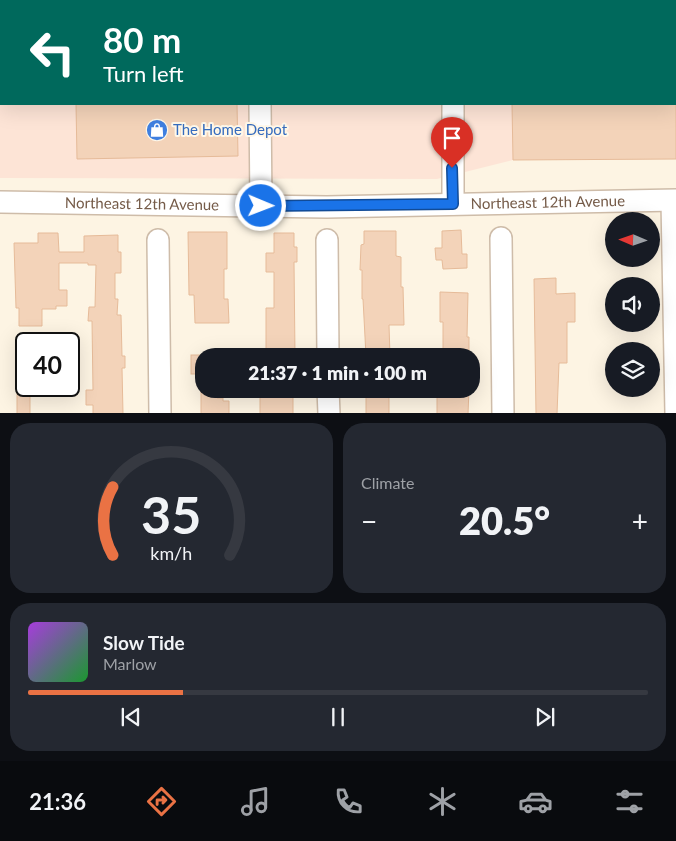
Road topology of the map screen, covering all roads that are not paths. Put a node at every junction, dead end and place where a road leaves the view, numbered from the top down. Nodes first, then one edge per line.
1 (260, 105) edge
2 (453, 105) edge
3 (674, 200) edge
4 (0, 202) edge
5 (453, 204) junction
6 (261, 206) junction
7 (501, 238) dead end
8 (158, 240) dead end
9 (327, 240) dead end
10 (674, 248) edge
11 (675, 280) edge
12 (328, 348) edge
13 (675, 352) edge
14 (328, 398) edge
15 (676, 398) edge
16 (160, 413) edge
17 (329, 413) edge
18 (503, 413) edge
19 (676, 414) edge

1 - 6 street
2 - 5 street
3 - 5 street, Northeast 12th Avenue
3 - 10 street
4 - 6 street, Northeast 12th Avenue
5 - 6 street, Northeast 12th Avenue
7 - 18 street
8 - 16 street
9 - 12 street
10 - 11 street
11 - 13 street
13 - 15 street
14 - 17 street
15 - 19 street

